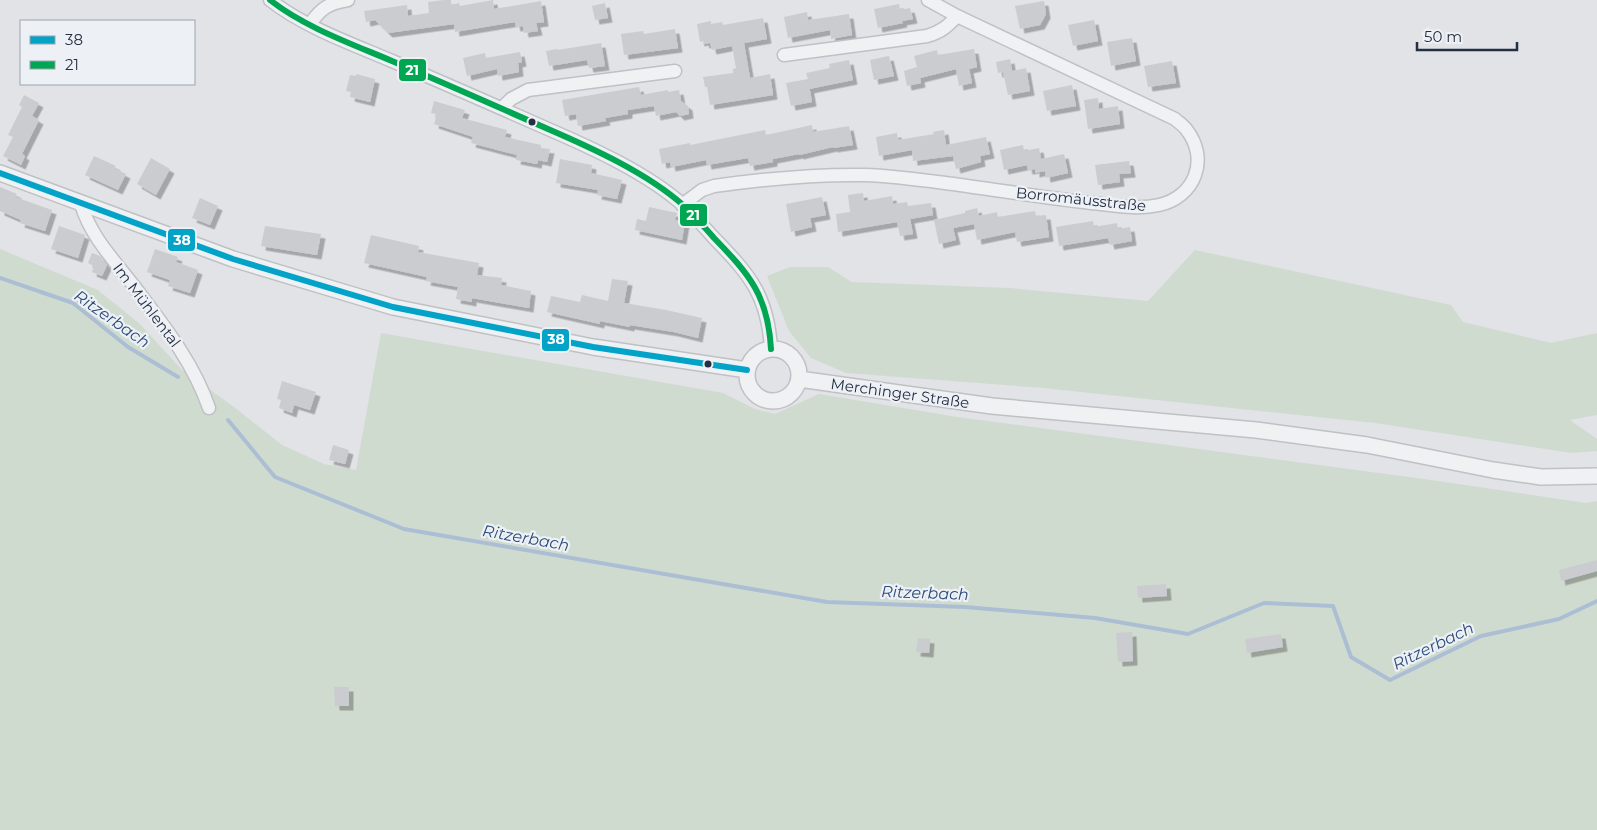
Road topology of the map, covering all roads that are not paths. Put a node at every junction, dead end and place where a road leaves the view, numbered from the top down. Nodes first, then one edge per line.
1 (270, 0) edge
2 (348, 0) edge
3 (928, 0) edge
4 (957, 16) junction
5 (310, 24) junction
6 (784, 55) dead end
7 (675, 71) dead end
8 (502, 108) junction
9 (0, 173) edge
10 (81, 204) junction
11 (682, 205) junction
12 (771, 349) junction
13 (747, 370) junction
14 (799, 379) junction
15 (209, 408) dead end
16 (1597, 476) edge

1 - 5 street
2 - 5 street
3 - 4 street, Borromäusstraße
4 - 6 street
4 - 11 street, Borromäusstraße
5 - 8 street
7 - 8 street
8 - 11 street
9 - 10 street
10 - 13 street
10 - 15 street, Im Mühlental
11 - 12 street
12 - 13 street
12 - 14 street
13 - 14 street
14 - 16 street, Merchinger Straße

